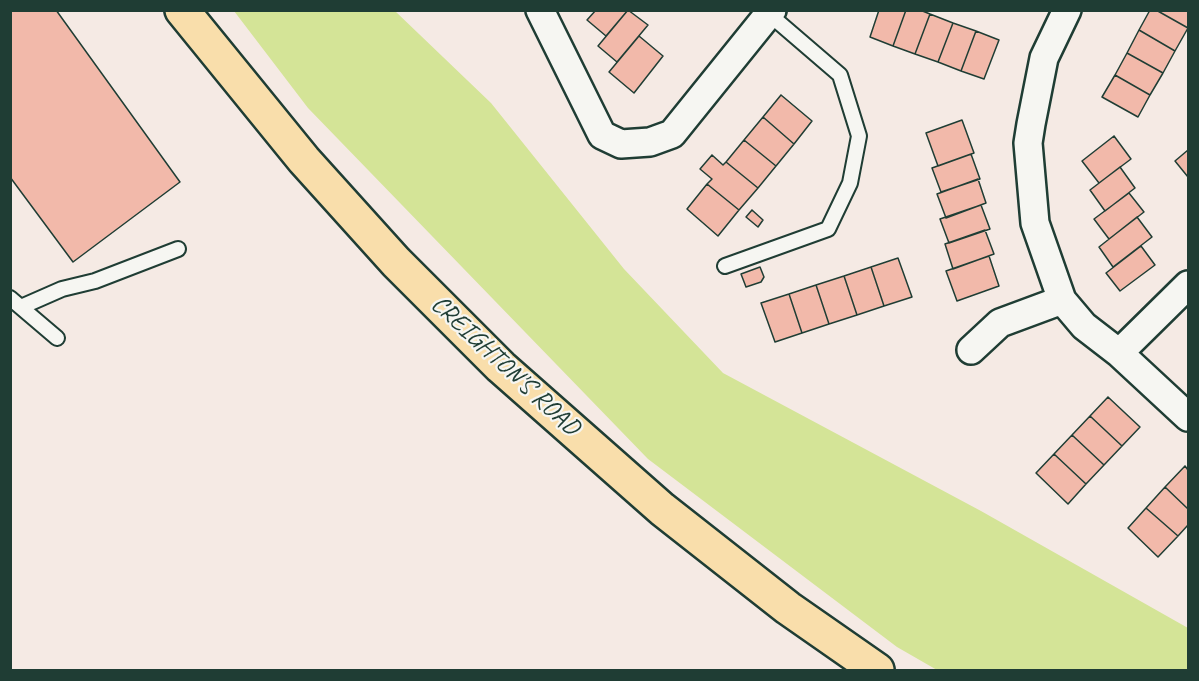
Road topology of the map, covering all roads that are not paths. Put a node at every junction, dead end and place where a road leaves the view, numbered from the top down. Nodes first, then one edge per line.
1 (182, 10) edge
2 (540, 10) edge
3 (1067, 10) edge
4 (770, 12) edge
5 (178, 249) dead end
6 (725, 266) dead end
7 (1188, 285) edge
8 (1062, 300) junction
9 (16, 302) edge
10 (57, 338) dead end
11 (971, 350) dead end
12 (1119, 353) junction
13 (1188, 417) edge
14 (877, 670) edge

1 - 14 highway, CREIGHTON'S ROAD
2 - 4 street
3 - 8 street
4 - 6 lane
5 - 9 lane
7 - 12 street
8 - 11 street
8 - 12 street
9 - 10 lane
12 - 13 street

